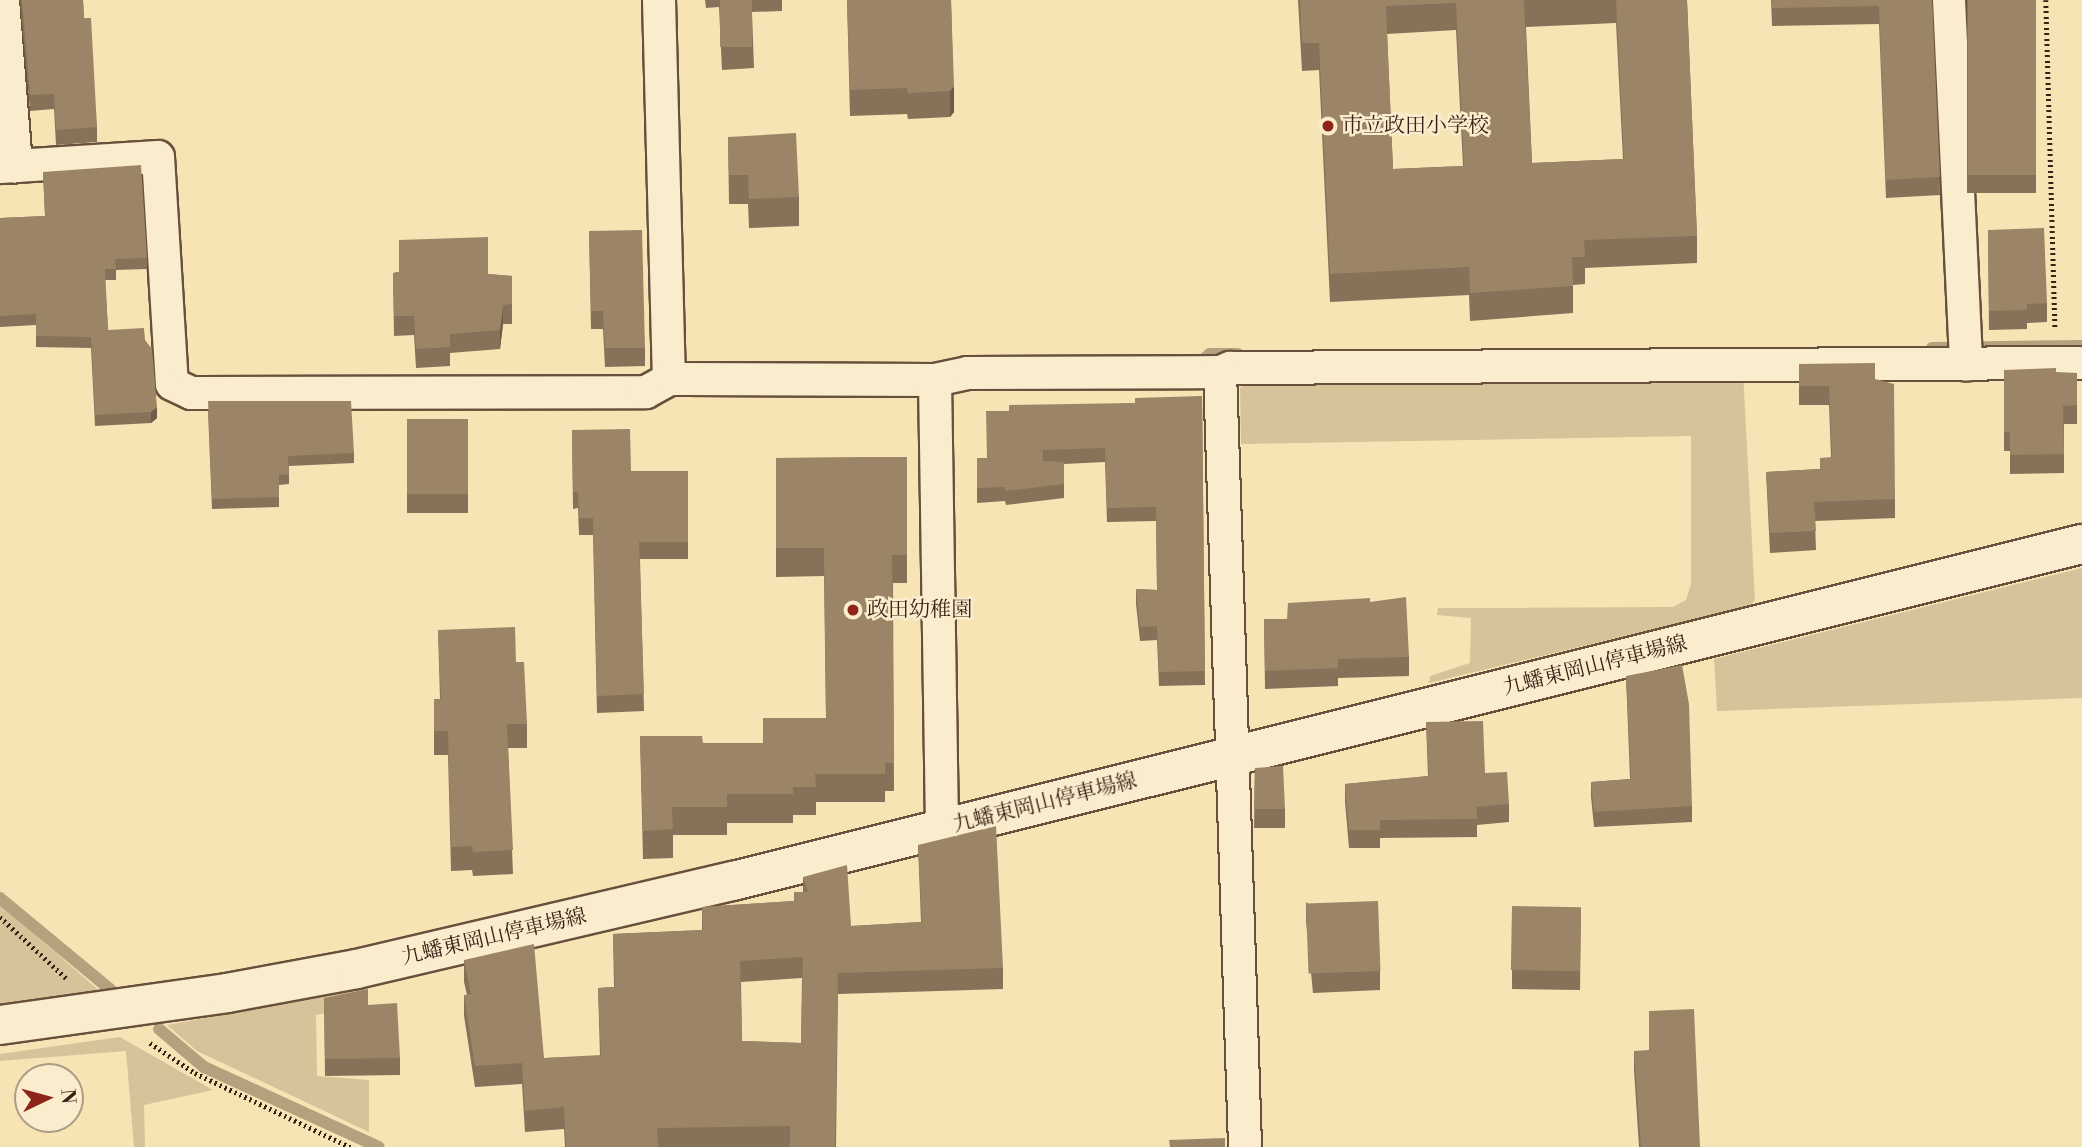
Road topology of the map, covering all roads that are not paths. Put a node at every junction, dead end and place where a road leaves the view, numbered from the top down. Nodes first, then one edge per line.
1 (3, 0) edge
2 (659, 0) edge
3 (1949, 0) edge
4 (11, 160) edge
5 (1965, 353) junction
6 (2082, 363) edge
7 (1220, 372) junction
8 (669, 379) junction
9 (935, 380) junction
10 (2082, 544) edge
11 (1235, 756) junction
12 (942, 829) junction
13 (0, 1025) edge
14 (1245, 1147) edge

1 - 4 street
2 - 8 street
3 - 5 street
4 - 8 street
5 - 6 street
5 - 7 street
7 - 9 street
7 - 11 street
8 - 9 street
9 - 12 street
10 - 11 main road, 九蟠東岡山停車場線
11 - 12 main road, 九蟠東岡山停車場線
11 - 14 street
12 - 13 main road, 九蟠東岡山停車場線

